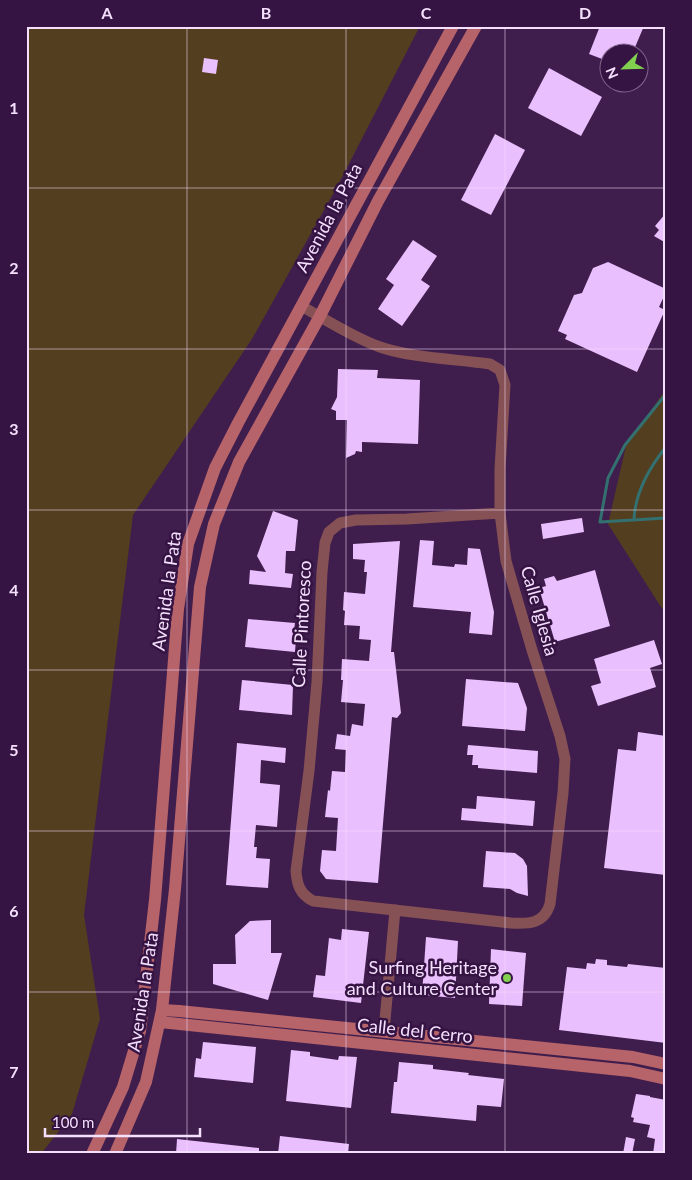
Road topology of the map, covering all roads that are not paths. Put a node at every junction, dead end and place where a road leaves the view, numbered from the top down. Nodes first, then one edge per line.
1 (453, 26) edge
2 (476, 26) edge
3 (302, 306) junction
4 (320, 316) junction
5 (500, 512) junction
6 (301, 892) joint
7 (395, 910) junction
8 (161, 1016) junction
9 (384, 1030) junction
10 (140, 1031) junction
11 (666, 1064) edge
12 (666, 1079) edge
13 (92, 1154) edge
14 (115, 1154) edge

1 - 3 main road, Avenida la Pata
2 - 4 main road, Avenida la Pata
3 - 4 street, Calle Iglesia
3 - 10 main road, Avenida la Pata
4 - 5 street, Calle Iglesia
4 - 8 main road, Avenida la Pata
5 - 6 street, Calle Pintoresco
5 - 7 street, Calle Iglesia
6 - 7 street, Calle Iglesia
7 - 9 street
8 - 9 main road, Calle del Cerro
8 - 10 main road
8 - 12 main road, Calle del Cerro
8 - 14 main road, Avenida la Pata
9 - 11 main road, Calle del Cerro
10 - 13 main road, Avenida la Pata

